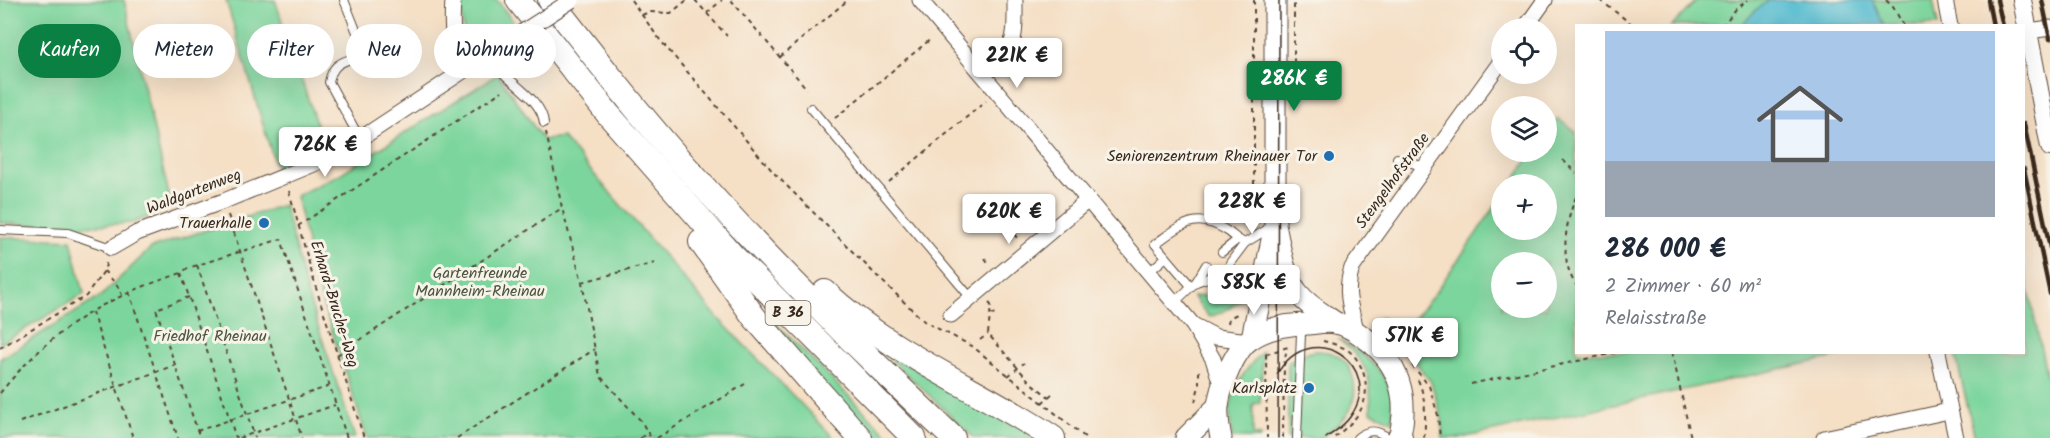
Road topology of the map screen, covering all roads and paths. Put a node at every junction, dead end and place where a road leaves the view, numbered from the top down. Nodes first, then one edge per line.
1 (344, 0) edge
2 (453, 0) edge
3 (518, 0) edge
4 (550, 0) edge
5 (572, 0) edge
6 (631, 0) edge
7 (687, 0) edge
8 (695, 0) edge
9 (722, 0) edge
10 (731, 0) edge
11 (848, 0) edge
12 (920, 0) edge
13 (1016, 0) edge
14 (1254, 0) edge
15 (1275, 0) edge
16 (1294, 0) edge
17 (1545, 0) edge
18 (1600, 0) edge
19 (1749, 0) edge
20 (1886, 0) edge
21 (1945, 0) edge
22 (2022, 0) edge
23 (707, 13) junction
24 (642, 15) junction
25 (1532, 18) edge
26 (451, 24) edge
27 (535, 24) edge
28 (1631, 24) edge
29 (1724, 24) edge
30 (1903, 24) edge
31 (1950, 24) edge
32 (944, 28) junction
33 (2050, 28) edge
34 (2029, 31) junction
35 (727, 36) dead end
36 (780, 57) junction
37 (1294, 67) dead end
38 (983, 74) junction
39 (1491, 75) edge
40 (454, 78) edge
41 (508, 78) edge
42 (807, 89) dead end
43 (502, 91) dead end
44 (997, 91) junction
45 (811, 108) dead end
46 (544, 123) joint
47 (826, 126) junction
48 (360, 139) junction
49 (2050, 147) edge
50 (1397, 158) dead end
51 (1563, 160) dead end
52 (1424, 168) junction
53 (1575, 172) edge
54 (285, 177) junction
55 (879, 189) junction
56 (1088, 200) junction
57 (1575, 200) edge
58 (224, 201) junction
59 (684, 202) junction
60 (562, 208) junction
61 (1275, 225) junction
62 (298, 226) junction
63 (0, 230) edge
64 (1254, 237) junction
65 (1241, 241) junction
66 (111, 248) junction
67 (240, 252) junction
68 (1222, 252) dead end
69 (1166, 257) junction
70 (655, 263) dead end
71 (1230, 263) dead end
72 (776, 264) junction
73 (1206, 265) dead end
74 (197, 266) junction
75 (104, 271) junction
76 (1149, 272) junction
77 (181, 273) junction
78 (1214, 276) dead end
79 (582, 282) junction
80 (1575, 283) edge
81 (1193, 284) junction
82 (129, 292) junction
83 (122, 295) junction
84 (975, 295) junction
85 (189, 297) junction
86 (1174, 303) junction
87 (92, 312) junction
88 (990, 314) junction
89 (951, 315) dead end
90 (997, 315) dead end
91 (1326, 323) junction
92 (1193, 325) junction
93 (1357, 333) junction
94 (988, 334) junction
95 (980, 340) dead end
96 (1300, 343) junction
97 (1256, 344) junction
98 (0, 348) edge
99 (595, 349) junction
100 (1610, 354) edge
101 (1672, 354) edge
102 (1938, 354) edge
103 (337, 355) junction
104 (1409, 361) dead end
105 (1024, 363) dead end
106 (175, 365) junction
107 (1018, 368) junction
108 (156, 372) junction
109 (1266, 373) dead end
110 (1008, 375) junction
111 (1284, 377) dead end
112 (745, 384) dead end
113 (1471, 384) dead end
114 (330, 386) junction
115 (117, 387) junction
116 (1054, 392) dead end
117 (0, 393) edge
118 (1049, 397) junction
119 (1220, 397) junction
120 (289, 400) junction
121 (1042, 403) junction
122 (336, 405) junction
123 (1949, 411) junction
124 (247, 414) junction
125 (295, 418) junction
126 (230, 420) junction
127 (20, 422) dead end
128 (198, 431) junction
129 (254, 433) junction
130 (648, 433) junction
131 (133, 438) edge
132 (178, 438) edge
133 (200, 438) edge
134 (237, 438) edge
135 (255, 438) edge
136 (302, 438) edge
137 (347, 438) edge
138 (364, 438) edge
139 (456, 438) edge
140 (640, 438) edge
141 (651, 438) edge
142 (657, 438) edge
143 (860, 438) edge
144 (914, 438) edge
145 (952, 438) edge
146 (1053, 438) edge
147 (1086, 438) edge
148 (1186, 438) edge
149 (1221, 438) edge
150 (1267, 438) edge
151 (1283, 438) edge
152 (1297, 438) edge
153 (1334, 438) edge
154 (1357, 438) edge
155 (1397, 438) edge
156 (1440, 438) edge
157 (1691, 438) edge
158 (1824, 438) edge
159 (1956, 438) edge

1 - 48 lane
2 - 26 street
3 - 59 highway, B 36
4 - 72 highway, B 36
5 - 27 street, Waldgartenweg, bridge
6 - 24 path
7 - 24 path
8 - 23 path
9 - 23 path
10 - 36 path
11 - 36 path
12 - 32 street
13 - 38 street
14 - 64 path
15 - 61 main road
16 - 37 path
17 - 25 street
18 - 28 path
19 - 29 path
20 - 30 path
21 - 31 street
22 - 34 street
23 - 35 path
24 - 110 path
32 - 38 street
32 - 47 path
33 - 34 street
34 - 49 street
36 - 42 path
38 - 44 street
39 - 52 street, Stengelhofstraße
40 - 48 street, Waldgartenweg
41 - 46 lane
43 - 62 path
44 - 55 path
44 - 56 street
45 - 47 lane
46 - 60 path
47 - 55 lane
48 - 54 street, Waldgartenweg
50 - 52 lane
51 - 53 path
52 - 93 street, Stengelhofstraße
54 - 58 street, Waldgartenweg
54 - 62 path, Erhard-Bruche-Weg
55 - 84 lane
56 - 76 street
56 - 84 street
57 - 80 path
58 - 66 street, Waldgartenweg
58 - 67 path
59 - 143 highway
59 - 144 highway, B 36
60 - 79 path
60 - 103 path
61 - 64 lane
61 - 91 main road
61 - 97 main road
62 - 103 path, Erhard-Bruche-Weg
63 - 66 lane
64 - 65 lane
65 - 68 lane
65 - 69 lane
65 - 71 lane
66 - 75 path
67 - 74 path
67 - 114 path
67 - 120 path
69 - 76 lane
69 - 81 lane
70 - 79 path
72 - 145 highway, B 36
72 - 146 highway
73 - 81 lane
74 - 77 path
74 - 124 path
75 - 83 path
75 - 98 path
76 - 86 street
77 - 82 path
77 - 85 path
78 - 81 lane
79 - 99 path
81 - 86 lane
82 - 83 path
82 - 108 path
83 - 87 path
84 - 88 path
84 - 89 street
85 - 106 path
85 - 126 path
86 - 92 street
87 - 115 path
87 - 117 path
88 - 90 path
88 - 94 path
91 - 93 main road
91 - 96 lane
91 - 97 main road
92 - 97 street
92 - 119 street
93 - 155 main road
94 - 95 path
94 - 107 path
96 - 97 path
96 - 152 lane
96 - 153 path
97 - 119 main road
99 - 130 path
99 - 139 path
100 - 113 path
101 - 157 path
102 - 123 street
103 - 138 path, Erhard-Bruche-Weg
104 - 156 path
105 - 107 path
106 - 108 path
106 - 128 path
107 - 110 path
107 - 118 path
108 - 115 path
108 - 132 path
109 - 150 path
110 - 121 path
111 - 151 path
112 - 142 path
114 - 120 path
114 - 122 path
115 - 127 path
115 - 131 path
116 - 118 path
118 - 121 path
119 - 148 main road
119 - 149 main road
120 - 124 path
120 - 125 path
121 - 147 path
122 - 125 path
122 - 137 path
123 - 158 street
123 - 159 street
124 - 126 path
124 - 129 path
125 - 129 path
125 - 136 path
126 - 128 path
126 - 134 path
128 - 133 path
129 - 134 path
129 - 135 path
130 - 140 path
130 - 141 path
154 - 155 lane

